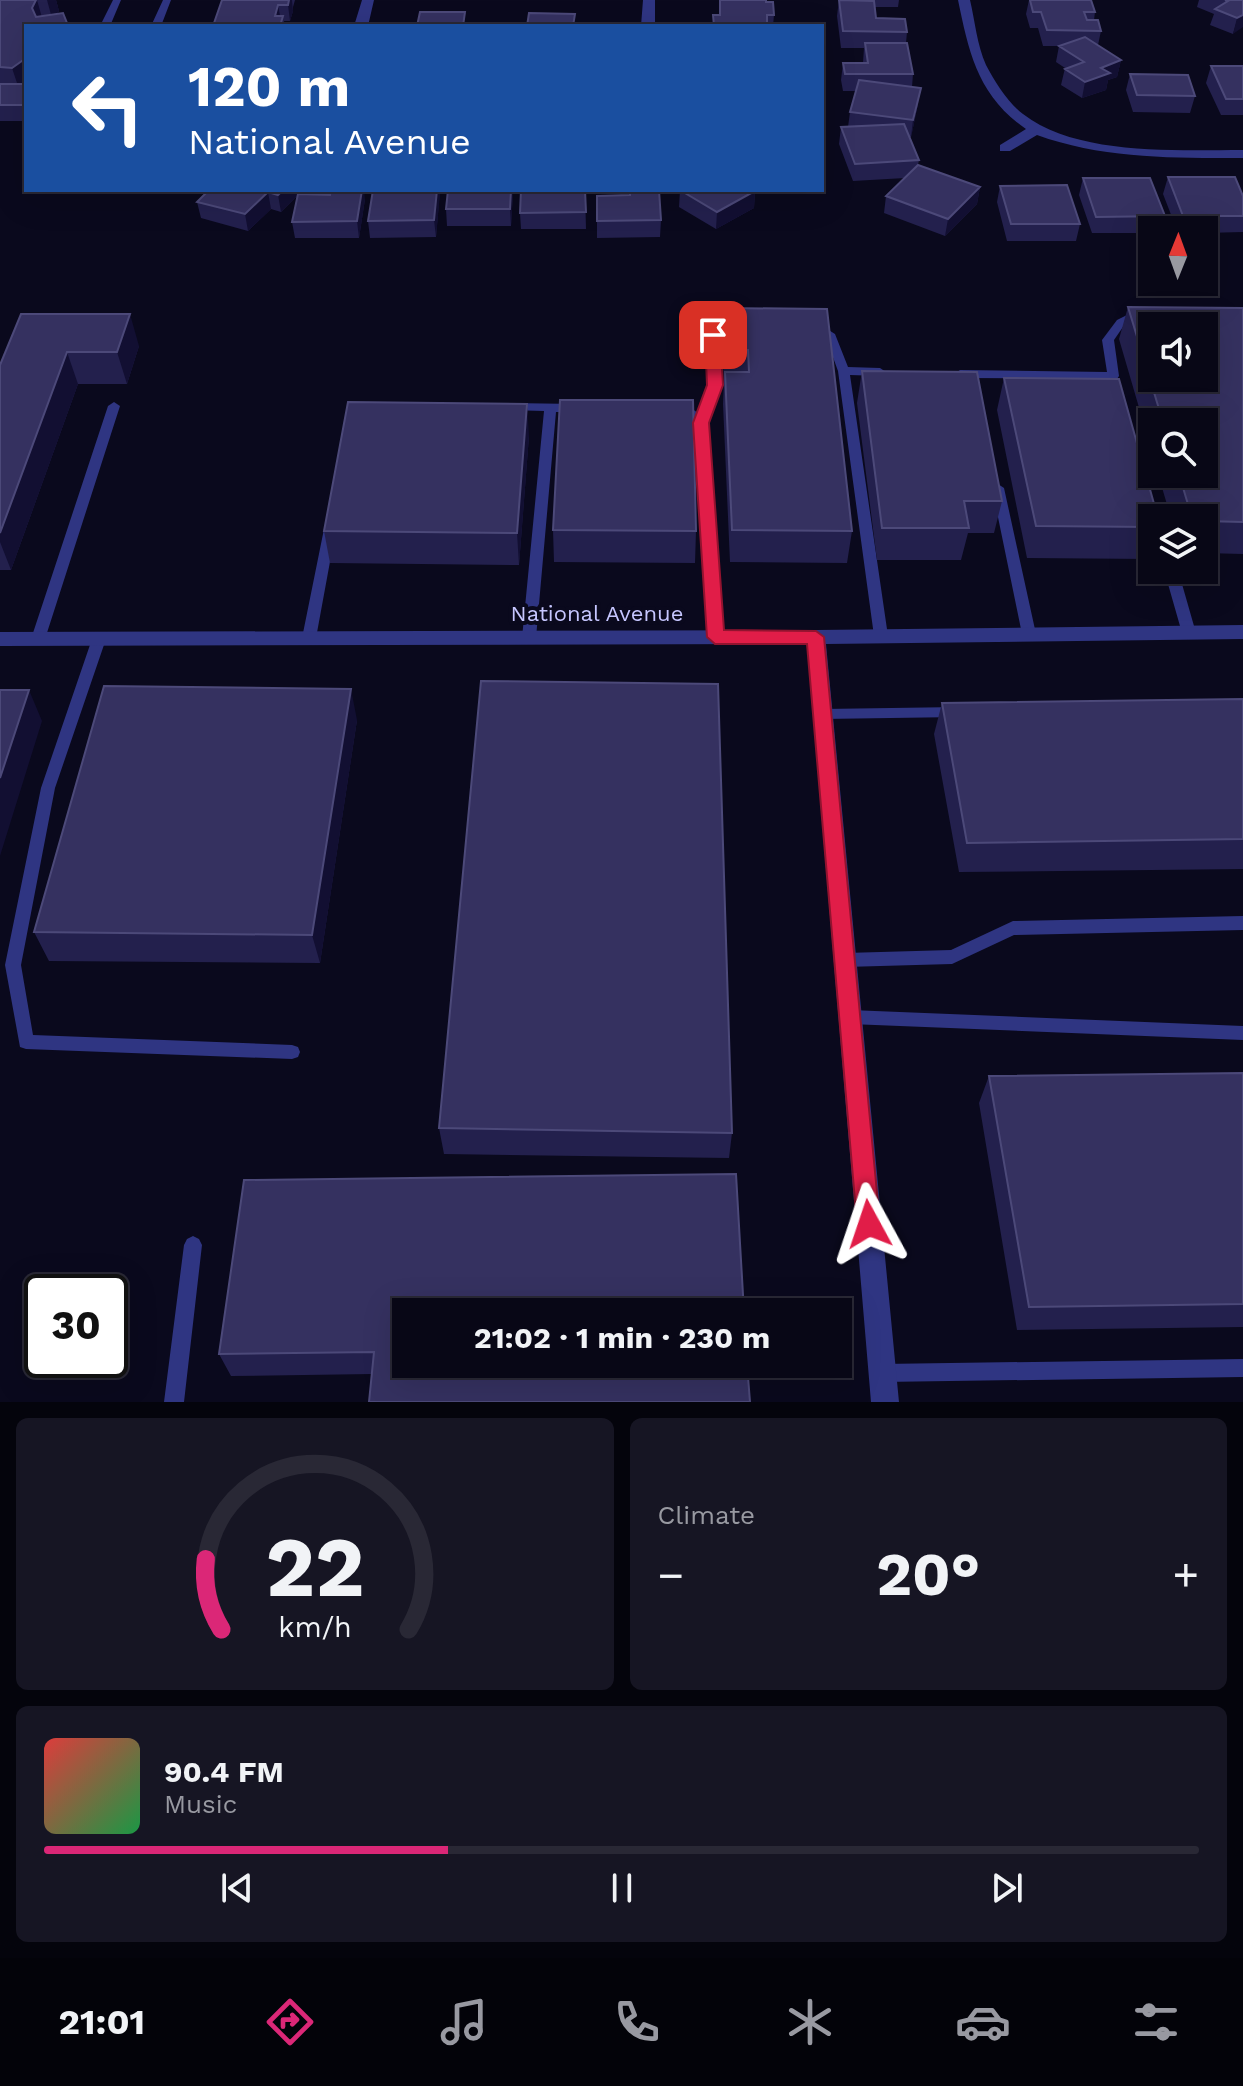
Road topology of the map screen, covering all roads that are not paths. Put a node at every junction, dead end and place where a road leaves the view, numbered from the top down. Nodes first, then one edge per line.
1 (117, 0) edge
2 (167, 0) edge
3 (368, 0) edge
4 (649, 0) edge
5 (964, 0) edge
6 (106, 24) edge
7 (157, 24) edge
8 (362, 24) edge
9 (648, 24) edge
10 (1037, 129) junction
11 (1005, 148) dead end
12 (1243, 154) edge
13 (1152, 310) edge
14 (750, 318) edge
15 (800, 320) edge
16 (844, 371) junction
17 (887, 372) edge
18 (945, 374) edge
19 (974, 374) junction
20 (1113, 376) junction
21 (977, 390) edge
22 (1117, 390) edge
23 (114, 406) dead end
24 (489, 407) edge
25 (550, 407) junction
26 (595, 408) edge
27 (669, 408) edge
28 (701, 423) junction
29 (997, 481) edge
30 (332, 517) edge
31 (1175, 584) edge
32 (1243, 632) edge
33 (1189, 633) junction
34 (1029, 634) junction
35 (881, 636) junction
36 (715, 637) junction
37 (816, 637) junction
38 (309, 638) junction
39 (529, 638) junction
40 (0, 639) edge
41 (38, 639) junction
42 (99, 639) junction
43 (978, 711) edge
44 (823, 714) junction
45 (1243, 923) edge
46 (845, 960) junction
47 (850, 1017) junction
48 (1243, 1033) edge
49 (292, 1052) dead end
50 (193, 1245) dead end
51 (1243, 1368) edge
52 (882, 1373) junction
53 (174, 1402) edge
54 (885, 1402) edge

1 - 6 lane
2 - 7 lane
3 - 8 street
4 - 9 street
5 - 10 street
10 - 11 street
10 - 12 street
13 - 20 lane
14 - 28 lane
15 - 16 lane
16 - 17 lane
16 - 35 lane
18 - 19 lane
19 - 20 lane
19 - 21 lane
20 - 22 lane
23 - 41 lane
24 - 25 lane
25 - 26 lane
25 - 39 lane
27 - 28 lane
28 - 36 lane
29 - 34 lane
30 - 38 lane
31 - 33 lane
32 - 33 street, National Avenue
33 - 34 street, National Avenue
34 - 35 street, National Avenue
35 - 37 street, National Avenue
36 - 37 street, National Avenue
36 - 39 street, National Avenue
37 - 44 street
38 - 39 street, National Avenue
38 - 42 street, National Avenue
40 - 41 street, National Avenue
41 - 42 street, National Avenue
42 - 49 lane
43 - 44 lane
44 - 46 street
45 - 46 lane
46 - 47 street
47 - 48 lane
47 - 52 street
50 - 53 lane
51 - 52 lane
52 - 54 street

